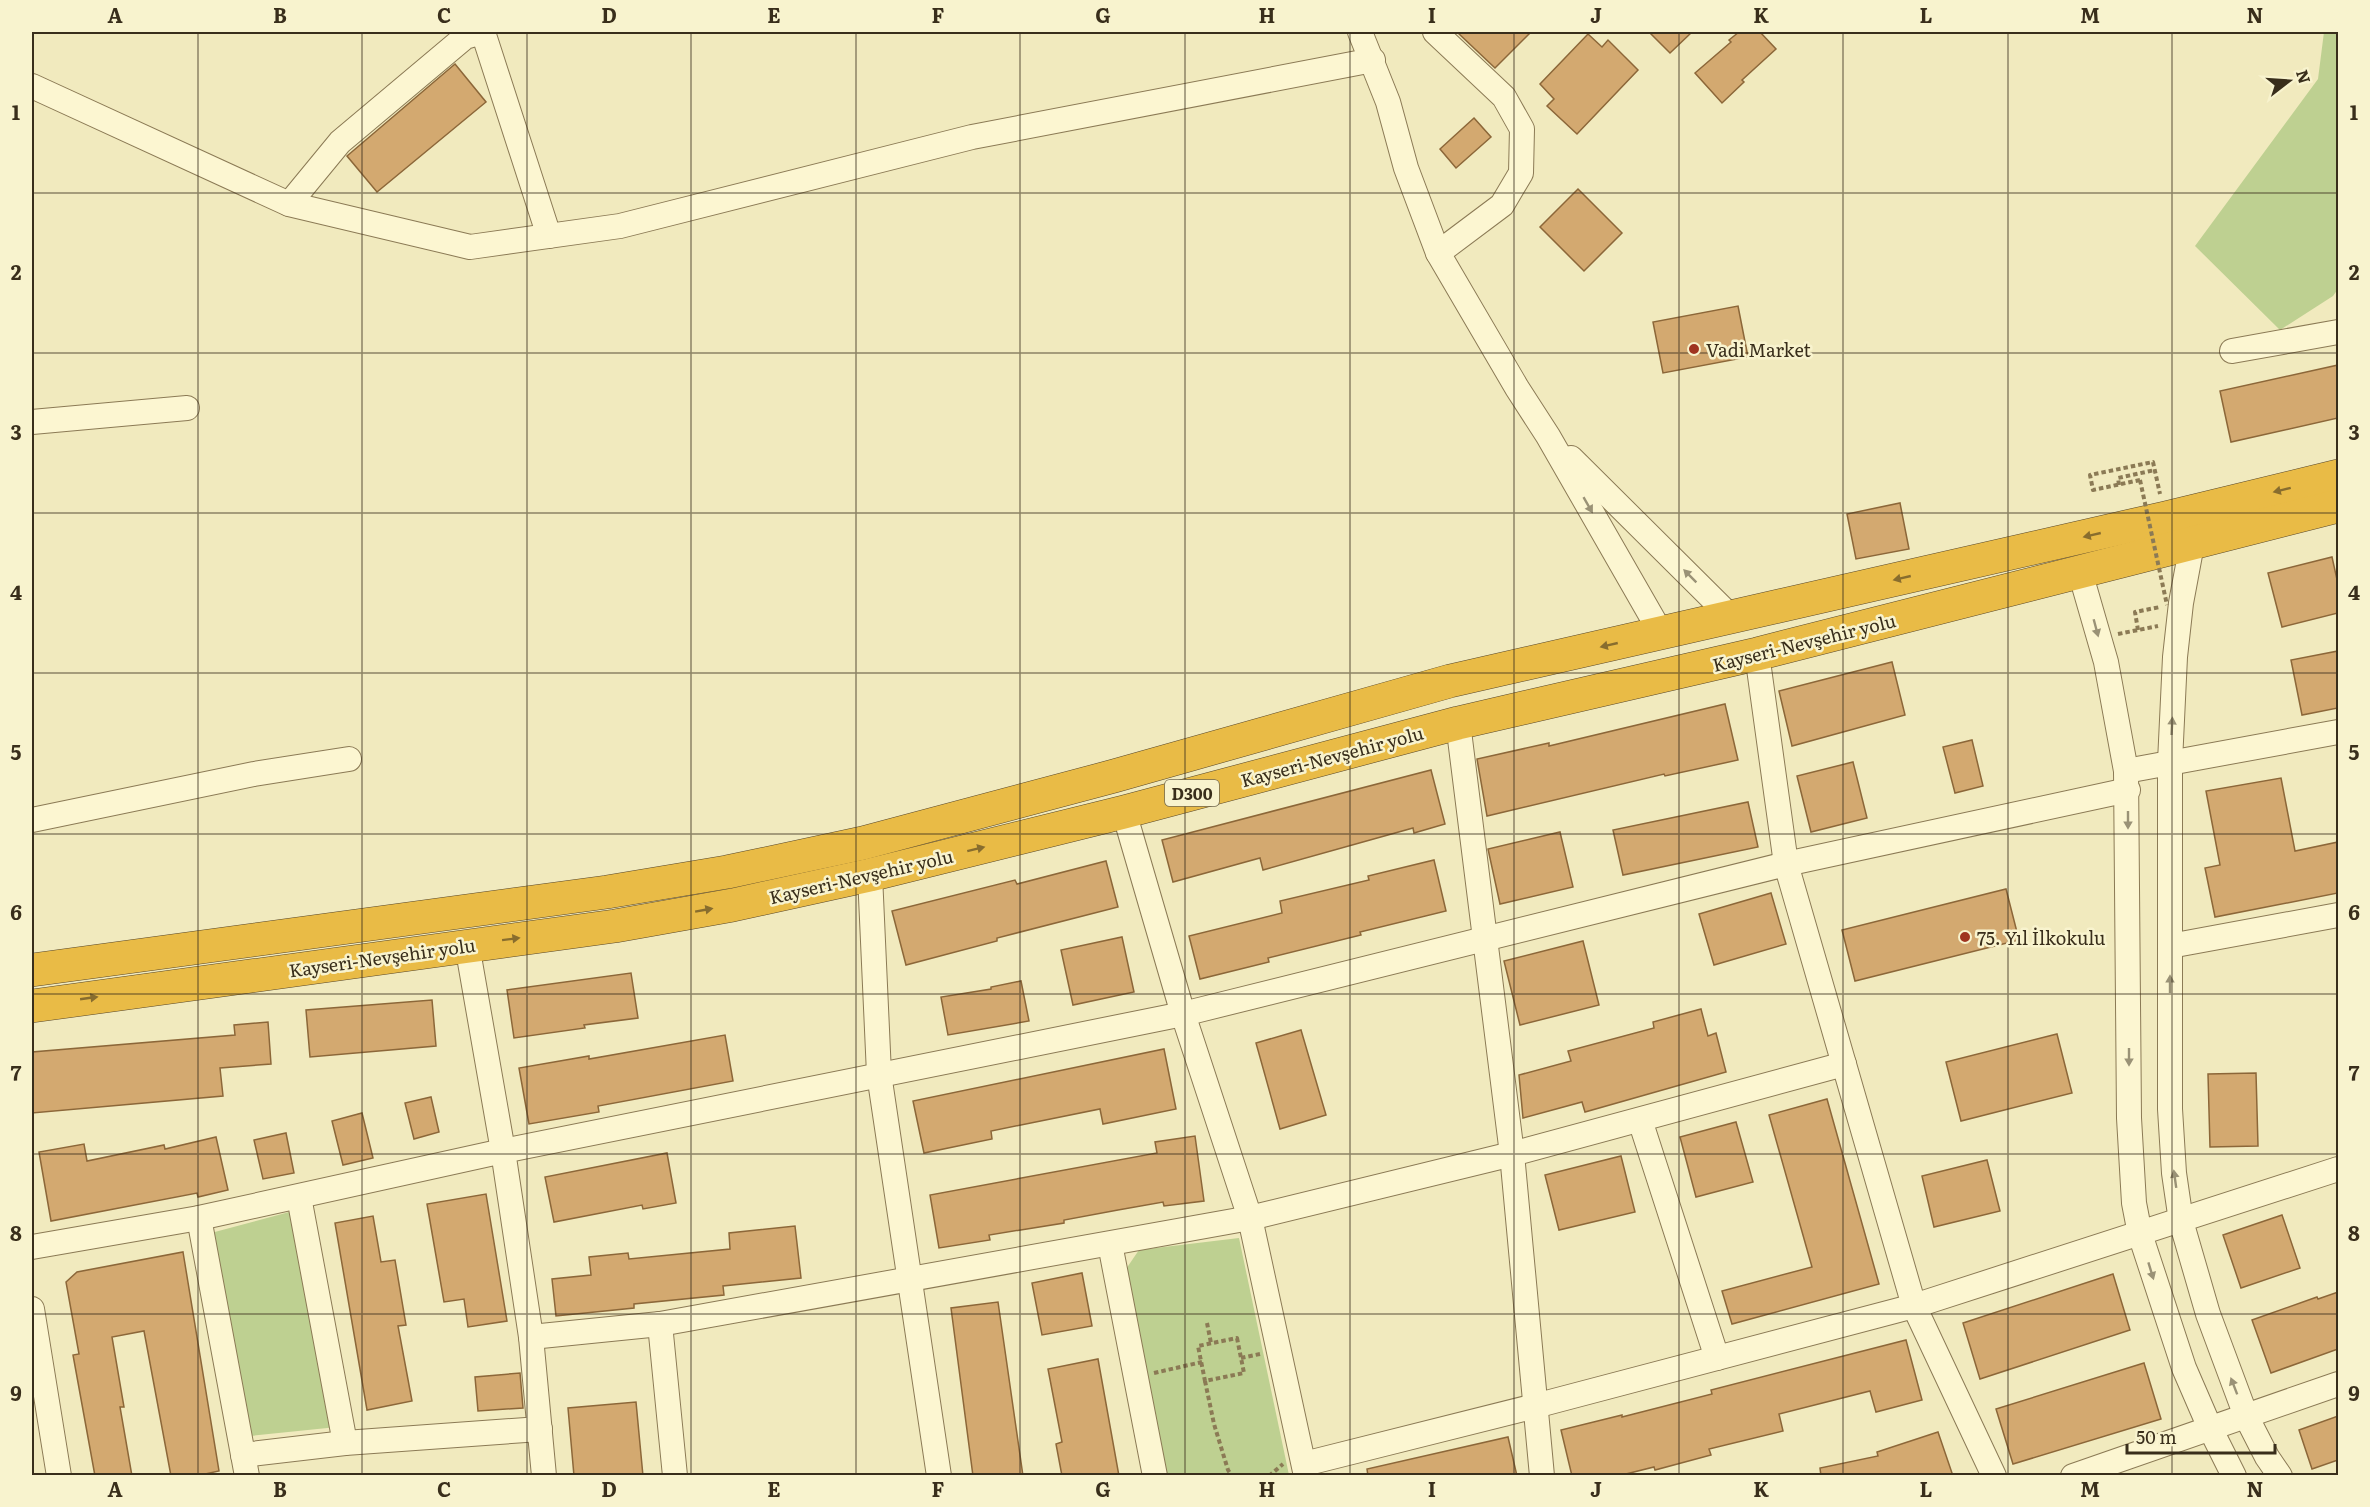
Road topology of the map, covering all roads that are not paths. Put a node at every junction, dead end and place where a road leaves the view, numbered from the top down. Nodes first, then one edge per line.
1 (482, 32) edge
2 (1360, 32) edge
3 (1435, 32) edge
4 (1372, 60) junction
5 (32, 86) edge
6 (289, 204) junction
7 (549, 236) junction
8 (1438, 253) junction
9 (2338, 333) edge
10 (2232, 351) dead end
11 (187, 408) dead end
12 (32, 422) edge
13 (1548, 436) junction
14 (2338, 476) edge
15 (2338, 506) edge
16 (2192, 544) junction
17 (2080, 572) junction
18 (1731, 617) junction
19 (1661, 633) junction
20 (1757, 654) junction
21 (1458, 723) junction
22 (2338, 732) edge
23 (349, 759) dead end
24 (2170, 762) junction
25 (2127, 781) junction
26 (1124, 812) junction
27 (32, 820) edge
28 (1786, 864) junction
29 (870, 875) junction
30 (2338, 915) edge
31 (1485, 937) junction
32 (467, 945) junction
33 (2170, 946) junction
34 (32, 970) edge
35 (32, 1006) edge
36 (1183, 1014) junction
37 (1844, 1064) junction
38 (879, 1074) junction
39 (1640, 1120) junction
40 (503, 1151) junction
41 (1512, 1154) junction
42 (2338, 1169) edge
43 (299, 1197) junction
44 (199, 1218) junction
45 (1250, 1218) junction
46 (2181, 1221) junction
47 (2140, 1234) junction
48 (1110, 1244) junction
49 (32, 1247) edge
50 (911, 1279) junction
51 (1914, 1306) junction
52 (32, 1309) edge
53 (660, 1324) junction
54 (531, 1337) junction
55 (1717, 1358) junction
56 (2338, 1384) edge
57 (1534, 1406) junction
58 (2246, 1416) junction
59 (2210, 1428) junction
60 (540, 1429) junction
61 (42, 1439) edge
62 (345, 1443) junction
63 (245, 1465) edge
64 (1305, 1470) edge
65 (59, 1476) edge
66 (544, 1476) edge
67 (675, 1476) edge
68 (939, 1476) edge
69 (1155, 1476) edge
70 (1542, 1476) edge
71 (1994, 1476) edge
72 (2073, 1476) edge
73 (2234, 1476) edge
74 (2280, 1476) edge

1 - 6 street
1 - 7 street
2 - 4 street
3 - 8 street
4 - 7 street
4 - 8 street
5 - 6 street
6 - 7 street
8 - 13 street
9 - 10 street
11 - 12 street
18 -> 13 street
13 -> 19 street
14 -> 18 highway, Kayseri-Nevşehir yolu / D300
15 - 16 highway, Kayseri-Nevşehir yolu / D300
16 - 17 highway, Kayseri-Nevşehir yolu / D300
24 -> 16 street
17 - 20 highway, Kayseri-Nevşehir yolu / D300
17 -> 25 street
18 - 19 highway, Kayseri-Nevşehir yolu / D300
19 -> 34 highway, Kayseri-Nevşehir yolu / D300
20 - 21 highway, Kayseri-Nevşehir yolu / D300
20 - 28 street
21 - 26 highway, Kayseri-Nevşehir yolu / D300
21 - 31 street
22 - 24 street
23 - 27 street
24 - 25 street
24 - 33 street
25 - 28 street
25 -> 47 street
29 -> 26 highway, Kayseri-Nevşehir yolu / D300
26 - 36 street
28 - 31 street
28 - 37 street
32 -> 29 highway, Kayseri-Nevşehir yolu / D300
29 - 38 street
30 - 33 street
31 - 36 street
31 - 41 street
35 -> 32 highway, Kayseri-Nevşehir yolu / D300
32 - 40 street
46 -> 33 street
36 - 38 street
36 - 45 street
37 - 39 street
37 - 51 street
38 - 40 street
38 - 50 street
39 - 41 street
39 - 55 street
40 - 43 street
40 - 54 street
41 - 45 street
41 - 57 street
42 - 46 street
43 - 44 street
43 - 62 street
44 - 49 street
44 - 63 street
45 - 48 street
45 - 64 street
46 - 47 street
58 -> 46 street
47 - 51 street
47 -> 59 street
48 - 50 street
48 - 69 street
50 - 53 street
50 - 68 street
51 - 55 street
51 - 71 street
52 - 61 street
53 - 54 street
53 - 67 street
54 - 60 street
55 - 57 street
56 - 58 street
57 - 64 street
57 - 70 street
58 - 59 street
58 - 74 street
59 - 72 street
59 - 73 street
60 - 62 street
60 - 66 street
61 - 65 street
62 - 63 street

